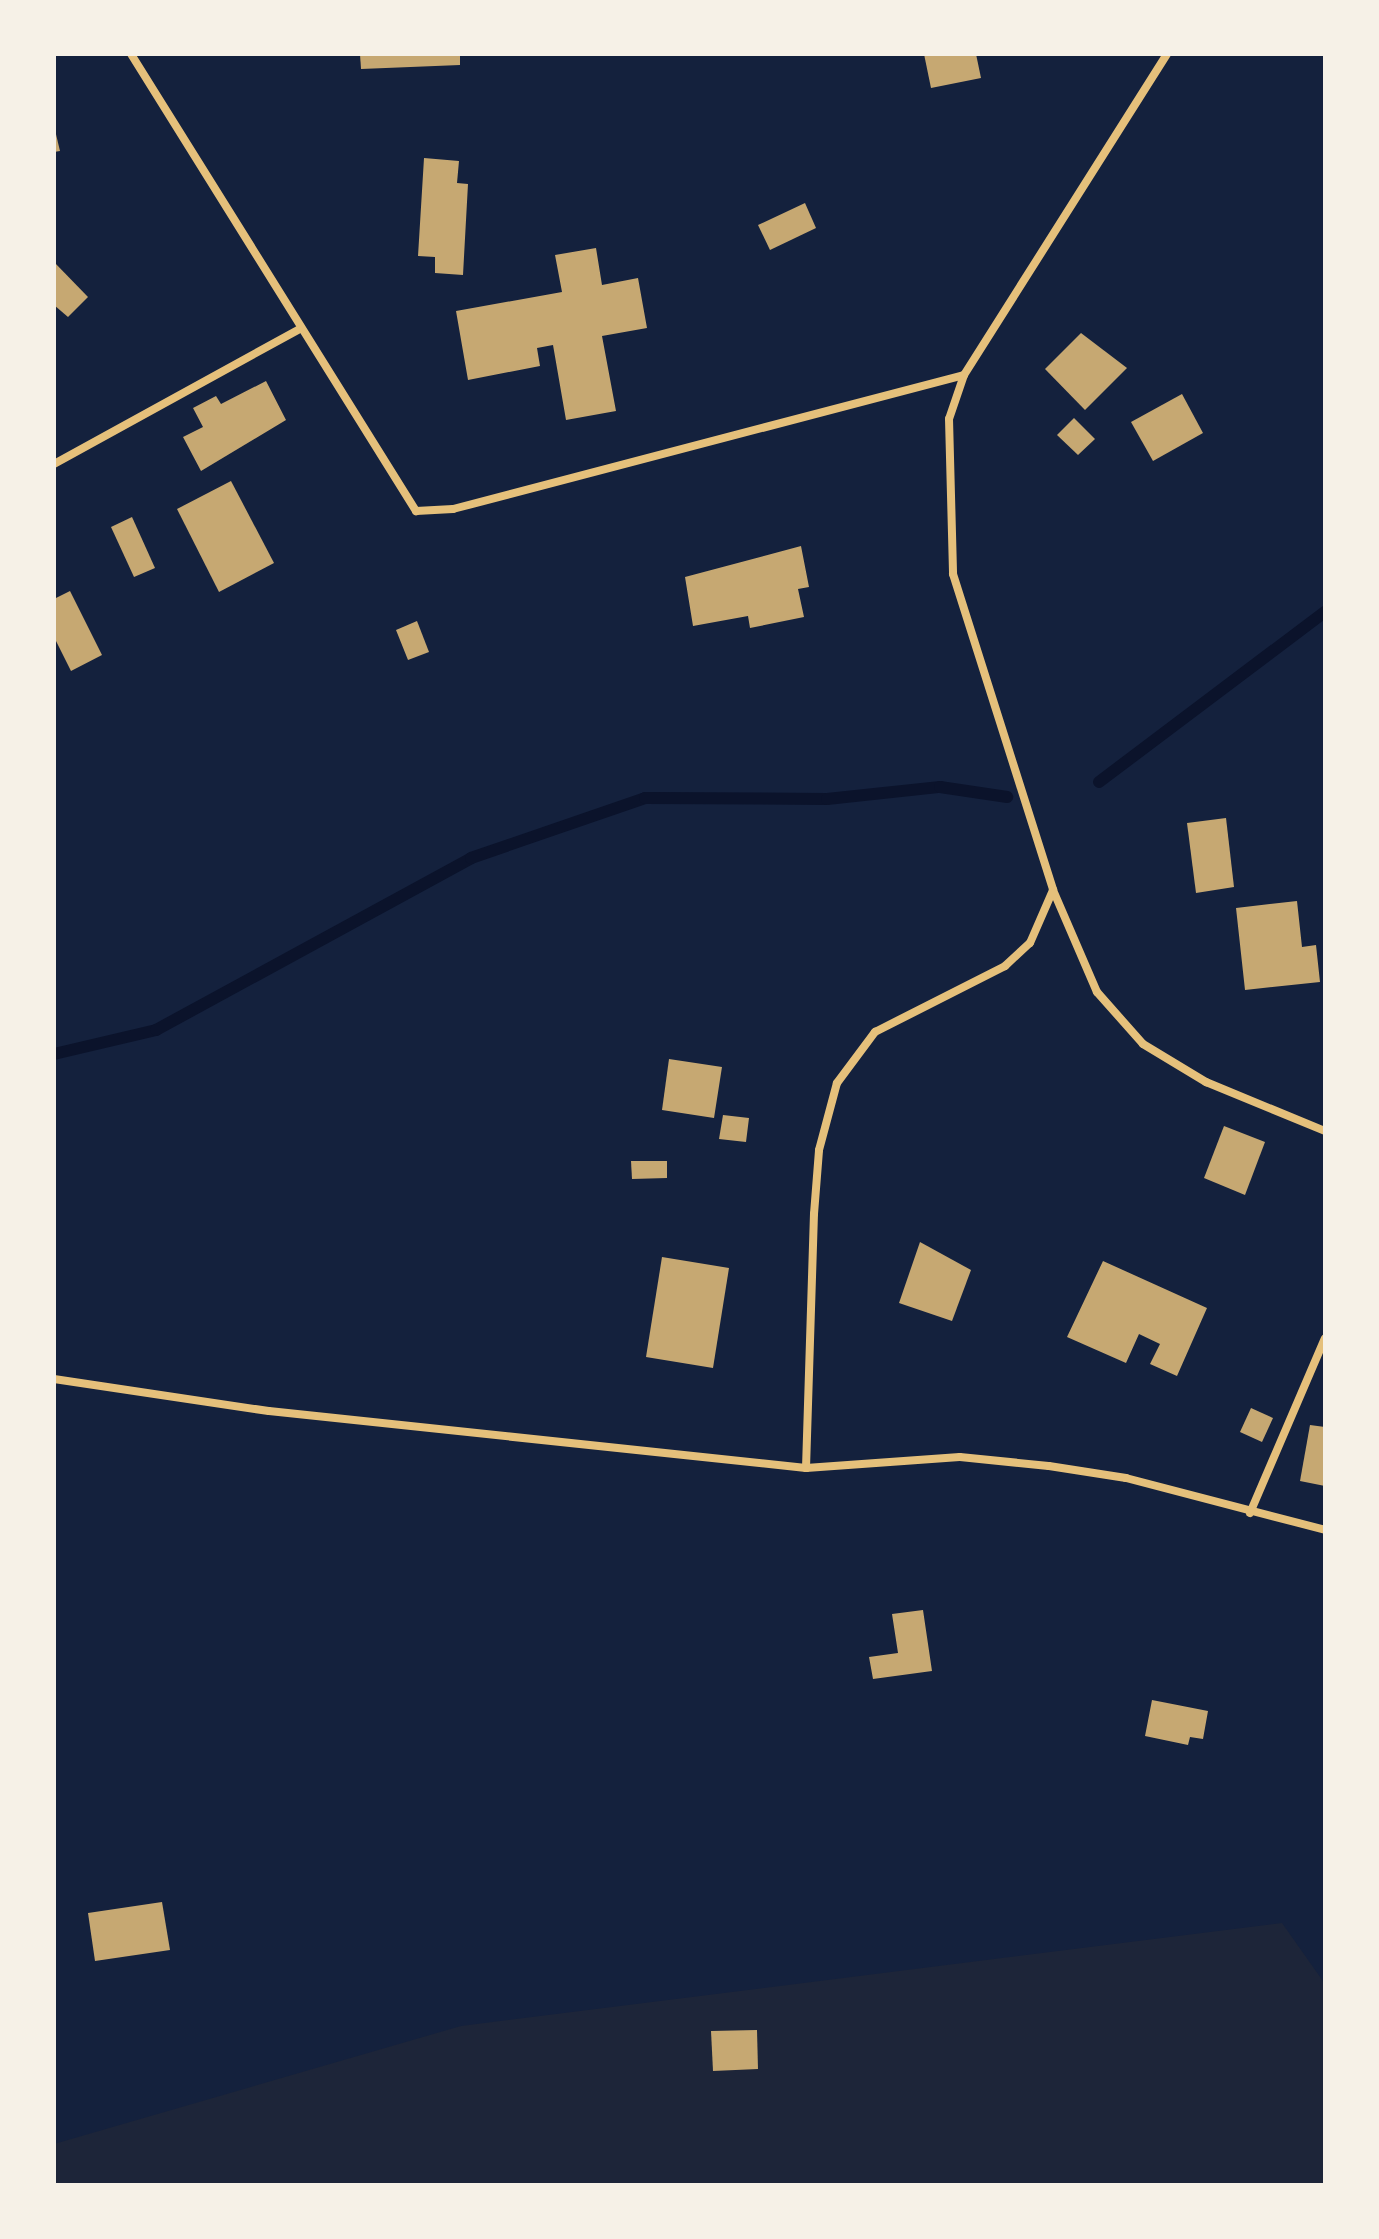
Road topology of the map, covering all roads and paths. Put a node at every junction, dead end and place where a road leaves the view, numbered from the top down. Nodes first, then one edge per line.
1 (131, 54) edge
2 (1167, 54) edge
3 (301, 328) junction
4 (964, 375) junction
5 (54, 464) edge
6 (1053, 890) junction
7 (1325, 1131) edge
8 (1325, 1338) edge
9 (54, 1379) edge
10 (806, 1468) junction
11 (1250, 1513) junction
12 (1325, 1530) edge

1 - 3 street
2 - 4 street
3 - 4 street
3 - 5 street
4 - 6 street
6 - 7 street
6 - 10 street
8 - 11 street
9 - 10 street
10 - 11 street
11 - 12 street

